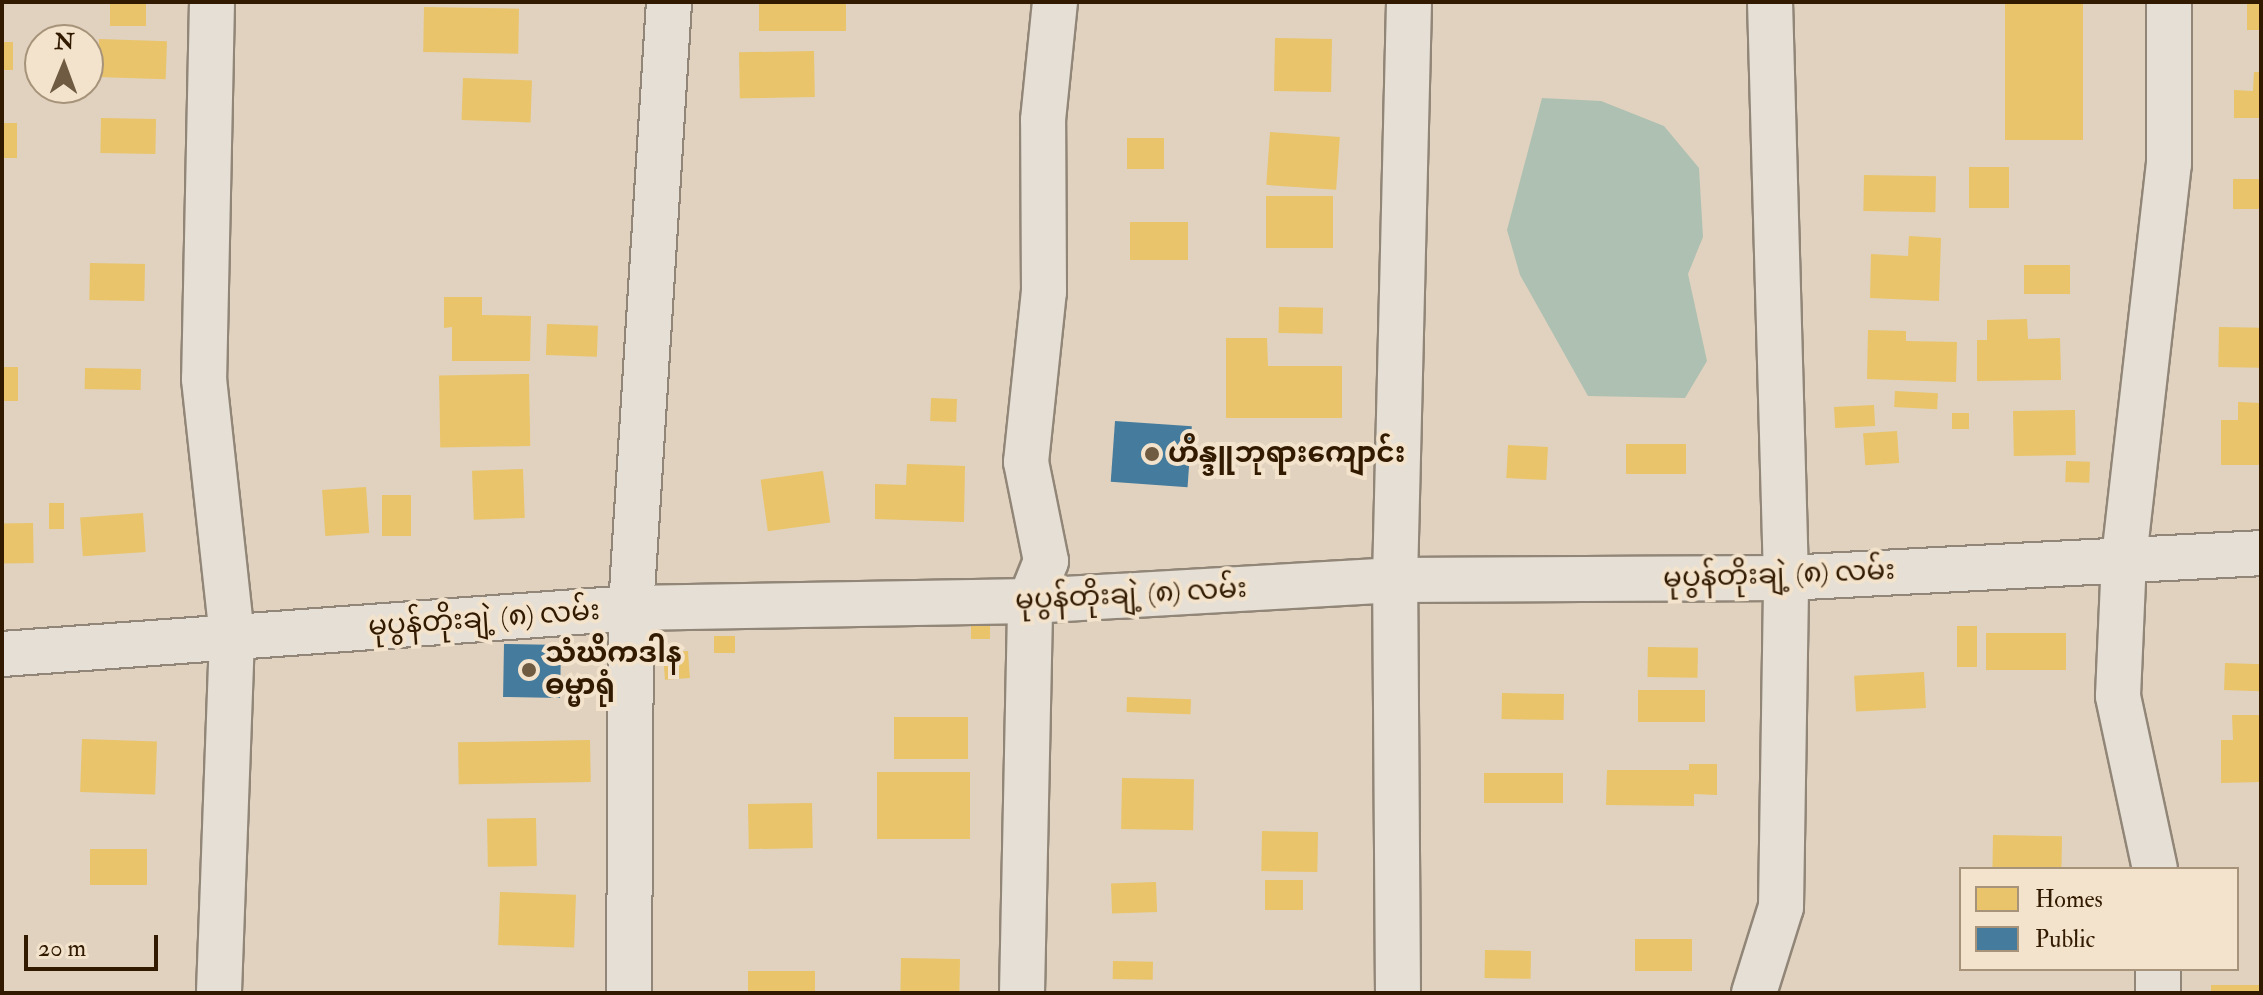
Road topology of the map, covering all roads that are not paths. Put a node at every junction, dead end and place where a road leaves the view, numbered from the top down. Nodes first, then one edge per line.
1 (212, 2) edge
2 (669, 2) edge
3 (1055, 2) edge
4 (1409, 2) edge
5 (1770, 2) edge
6 (2169, 2) edge
7 (2261, 553) edge
8 (2124, 558) junction
9 (1786, 578) junction
10 (1395, 580) junction
11 (1030, 601) junction
12 (631, 608) junction
13 (232, 637) junction
14 (2, 654) edge
15 (2155, 867) edge
16 (2158, 971) edge
17 (219, 993) edge
18 (629, 993) edge
19 (1022, 993) edge
20 (1398, 993) edge
21 (1754, 993) edge
22 (2158, 993) edge

1 - 13 street
2 - 12 street
3 - 11 street
4 - 10 street
5 - 9 street
6 - 8 street
7 - 8 street, မုပွန်တိုးချဲ့ (၈) လမ်း
8 - 9 street, မုပွန်တိုးချဲ့ (၈) လမ်း
8 - 15 street
9 - 10 street, မုပွန်တိုးချဲ့ (၈) လမ်း
9 - 21 street
10 - 11 street, မုပွန်တိုးချဲ့ (၈) လမ်း
10 - 20 street
11 - 12 street, မုပွန်တိုးချဲ့ (၈) လမ်း
11 - 19 street
12 - 13 street, မုပွန်တိုးချဲ့ (၈) လမ်း
12 - 18 street
13 - 14 street, မုပွန်တိုးချဲ့ (၈) လမ်း
13 - 17 street
16 - 22 street

